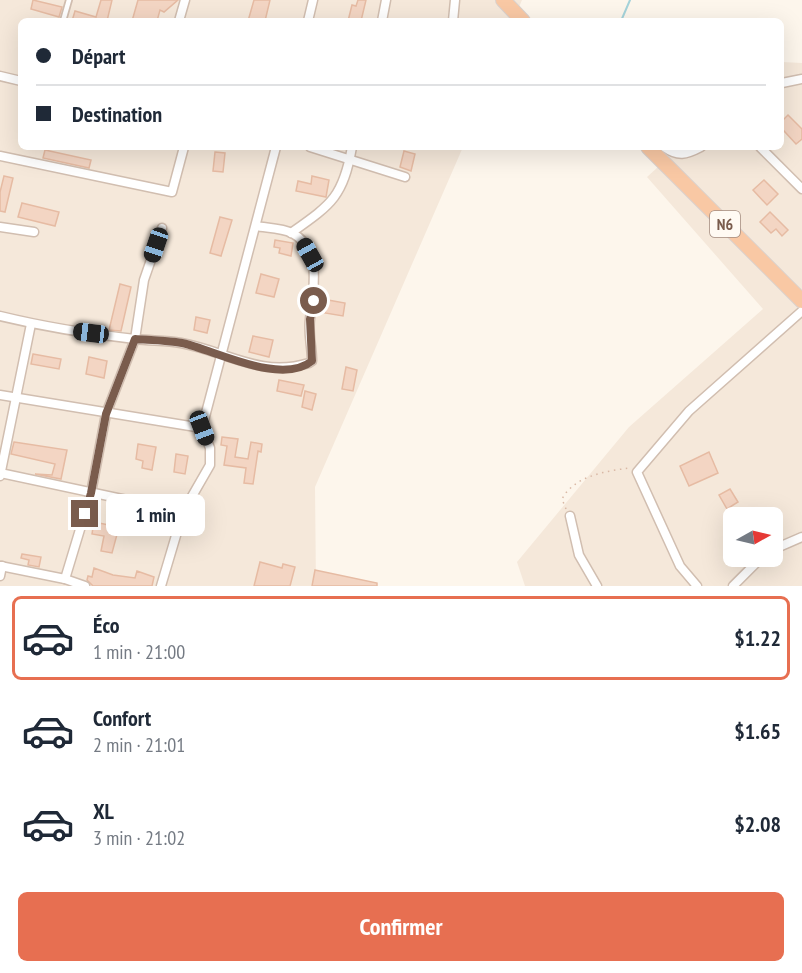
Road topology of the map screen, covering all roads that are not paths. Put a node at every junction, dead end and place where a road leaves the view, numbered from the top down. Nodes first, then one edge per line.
1 (69, 0) edge
2 (185, 0) edge
3 (313, 0) edge
4 (386, 0) edge
5 (455, 0) edge
6 (503, 0) edge
7 (64, 18) edge
8 (180, 18) edge
9 (309, 18) edge
10 (383, 18) edge
11 (453, 18) edge
12 (520, 18) edge
13 (0, 76) edge
14 (18, 80) edge
15 (802, 80) edge
16 (784, 83) edge
17 (182, 150) edge
18 (275, 150) edge
19 (320, 150) edge
20 (352, 150) edge
21 (651, 150) edge
22 (669, 150) edge
23 (695, 150) edge
24 (763, 150) edge
25 (0, 156) edge
26 (350, 159) junction
27 (405, 177) dead end
28 (802, 189) edge
29 (256, 226) junction
30 (0, 227) edge
31 (162, 228) dead end
32 (34, 232) dead end
33 (291, 233) junction
34 (802, 301) edge
35 (802, 311) edge
36 (0, 316) edge
37 (31, 324) junction
38 (135, 339) junction
39 (223, 354) junction
40 (0, 395) edge
41 (15, 398) junction
42 (106, 414) junction
43 (202, 428) junction
44 (0, 474) edge
45 (91, 493) junction
46 (183, 512) junction
47 (570, 516) road end
48 (802, 537) edge
49 (783, 545) edge
50 (1, 566) edge
51 (752, 567) edge
52 (0, 576) edge
53 (65, 579) junction
54 (86, 586) edge
55 (161, 586) edge
56 (597, 586) edge
57 (697, 586) edge
58 (733, 586) edge

1 - 7 lane
2 - 8 street
3 - 9 street
4 - 10 street
5 - 11 street
6 - 12 highway
13 - 14 street
15 - 16 street
17 - 25 street
18 - 29 street
19 - 26 street
20 - 26 street
21 - 34 highway, N6
22 - 23 street
24 - 28 street
26 - 27 street
26 - 33 street
29 - 33 street
29 - 39 street
30 - 32 street
31 - 38 street
33 - 39 street
35 - 57 street
36 - 37 street
37 - 38 street
37 - 41 street
38 - 39 street
38 - 42 street
39 - 43 street
40 - 41 street
41 - 42 street
41 - 44 street
42 - 43 street
42 - 45 street
43 - 46 street
44 - 45 street
45 - 46 street
45 - 53 street
46 - 55 street
47 - 56 street
48 - 49 street
50 - 52 street
50 - 53 street
51 - 58 street
53 - 54 street

